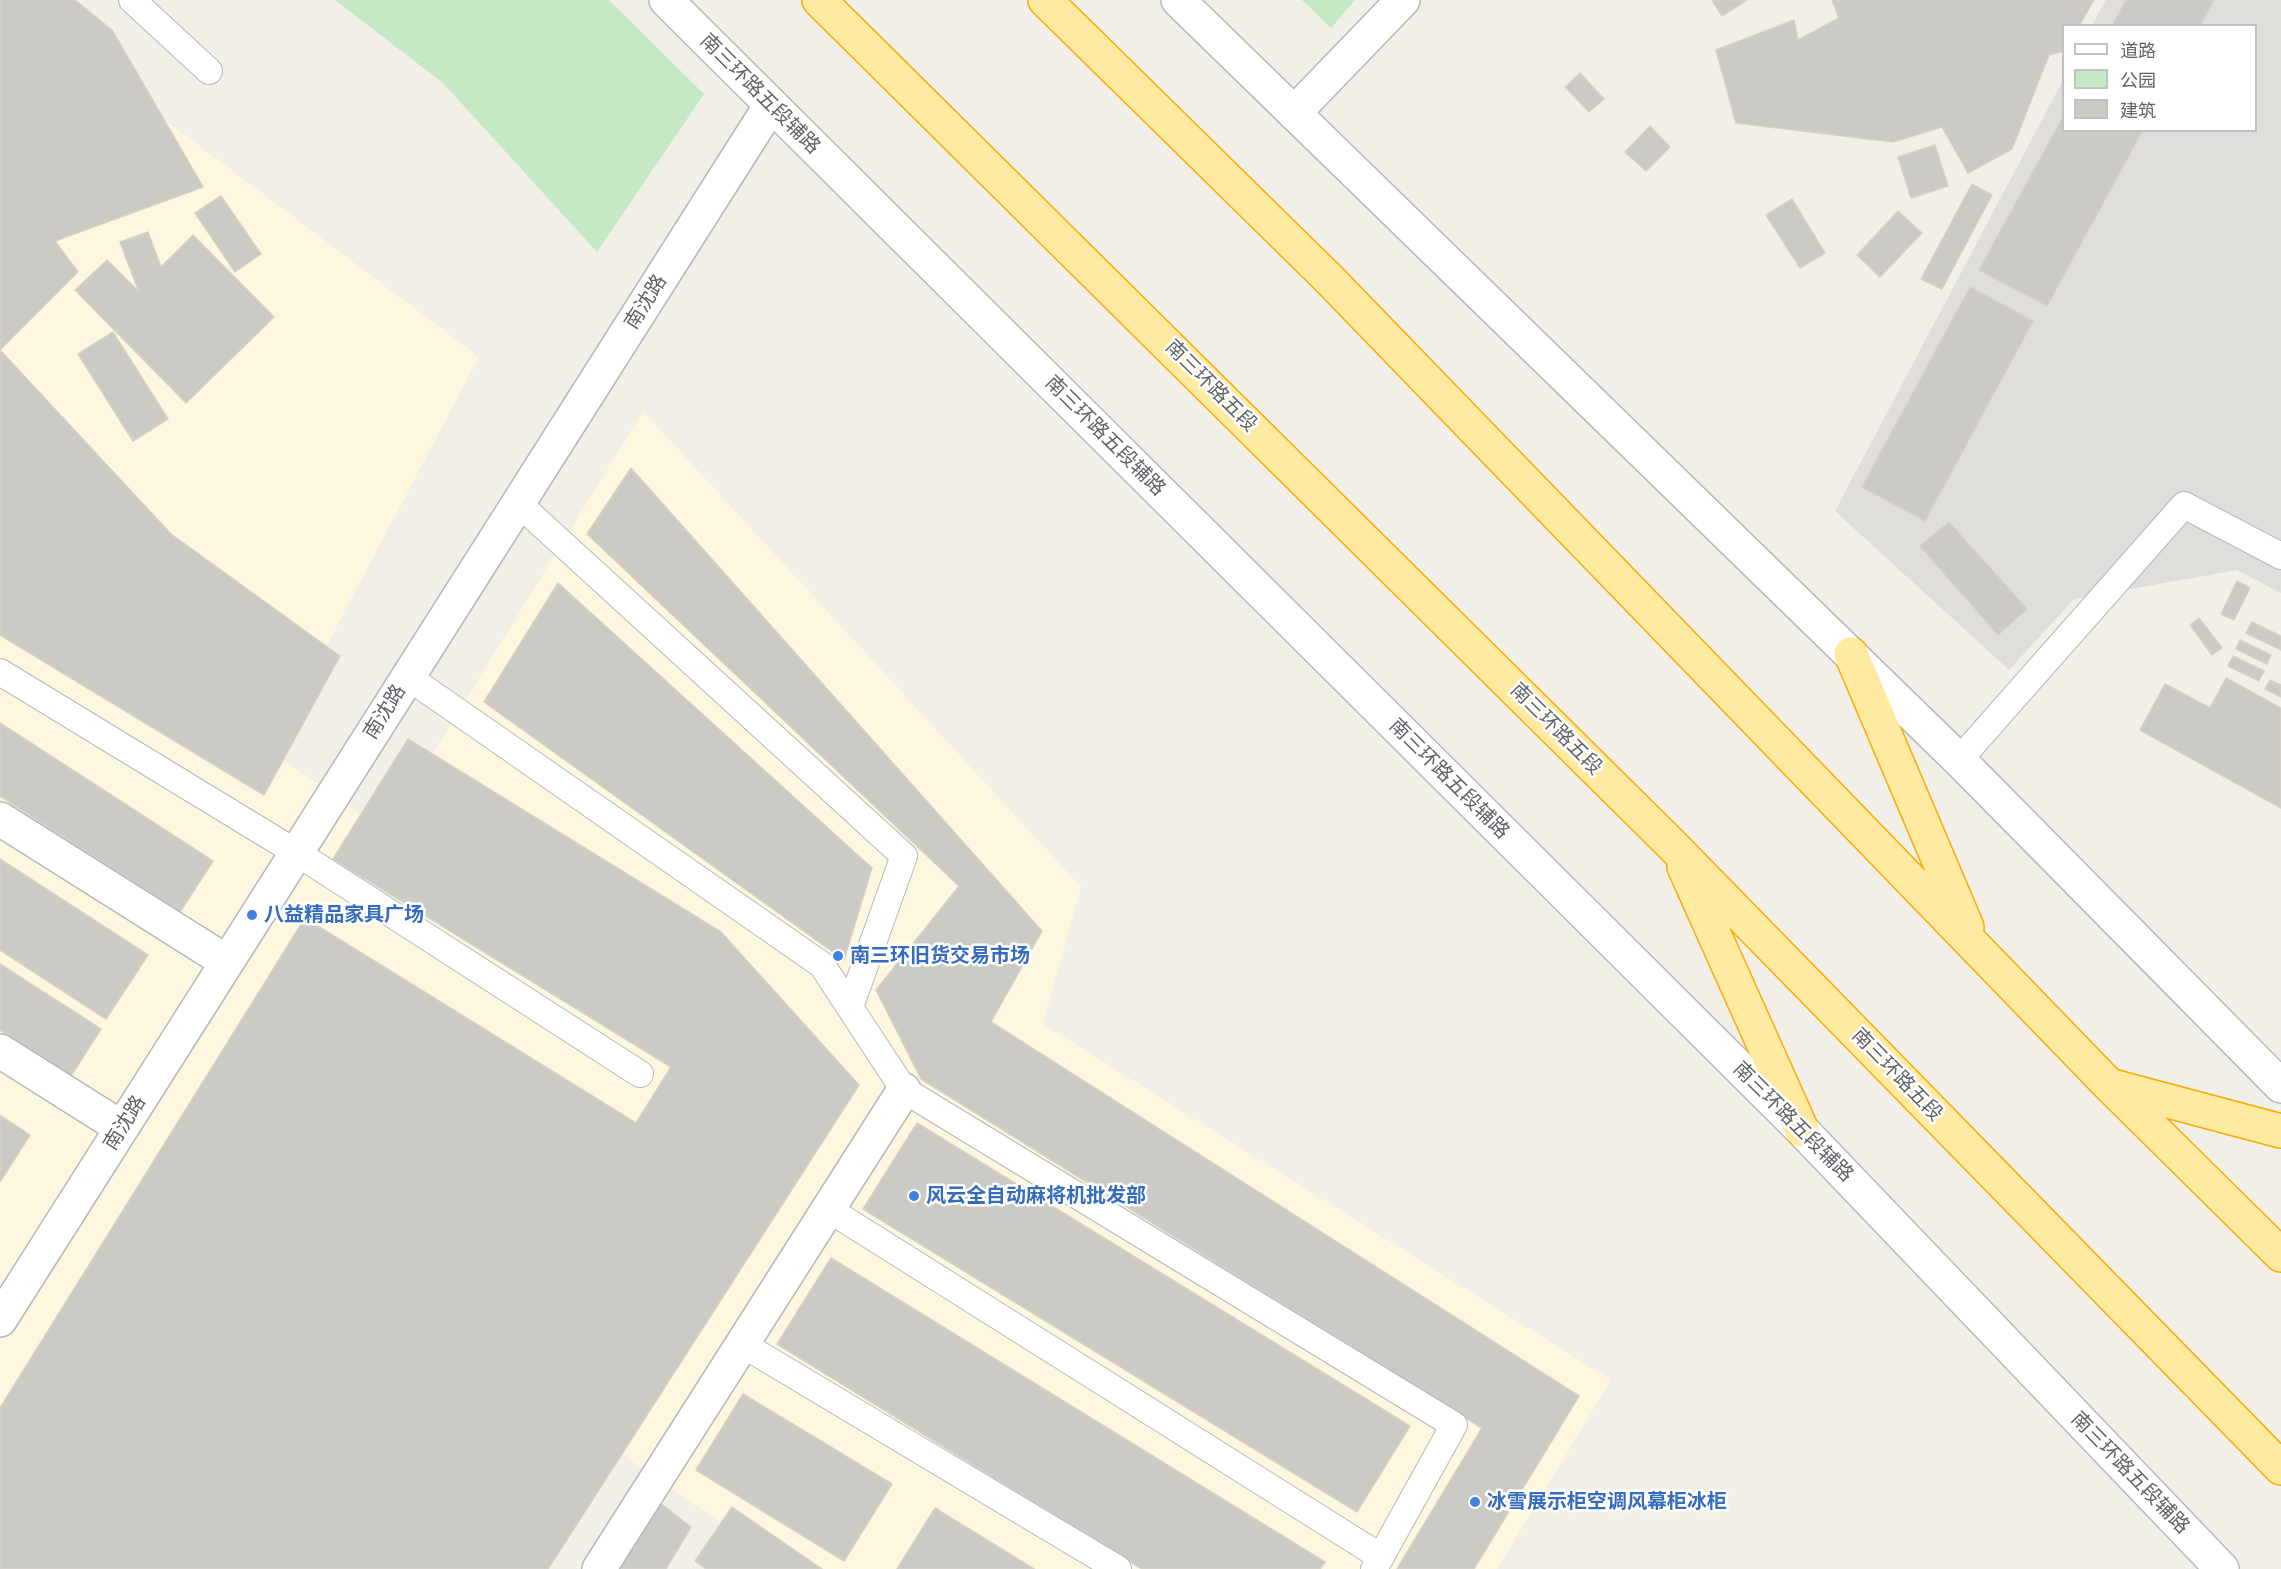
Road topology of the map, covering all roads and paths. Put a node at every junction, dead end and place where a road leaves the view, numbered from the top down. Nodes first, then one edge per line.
1 (132, 0) edge
2 (666, 0) edge
3 (819, 0) edge
4 (1044, 0) edge
5 (1178, 0) edge
6 (1403, 0) edge
7 (208, 71) dead end
8 (771, 105) junction
9 (1294, 113) junction
10 (518, 503) junction
11 (2281, 556) edge
12 (1851, 654) junction
13 (0, 672) edge
14 (408, 677) junction
15 (1959, 760) junction
16 (0, 819) edge
17 (1674, 847) junction
18 (297, 853) junction
19 (1974, 946) junction
20 (227, 962) junction
21 (850, 1007) junction
22 (0, 1051) edge
23 (640, 1074) dead end
24 (2109, 1085) junction
25 (2281, 1086) edge
26 (904, 1090) junction
27 (122, 1128) junction
28 (1802, 1130) junction
29 (2281, 1131) edge
30 (828, 1209) junction
31 (2281, 1255) edge
32 (0, 1320) edge
33 (742, 1344) junction
34 (2281, 1468) edge
35 (1378, 1563) edge
36 (599, 1569) edge
37 (1118, 1569) edge
38 (2222, 1569) edge

1 - 7 lane
2 - 8 main road, 南三环路五段辅路
3 - 17 highway, 南三环路五段
4 - 19 highway
5 - 9 main road
6 - 9 main road
8 - 10 main road, 南沈路
8 - 28 main road, 南三环路五段辅路
9 - 12 main road
10 - 14 main road, 南沈路
10 - 21 lane
11 - 15 lane
12 - 15 main road
12 - 19 highway
13 - 18 lane
14 - 18 main road, 南沈路
14 - 21 lane
15 - 25 main road
16 - 20 main road
17 - 28 highway
17 - 34 highway, 南三环路五段
18 - 20 main road, 南沈路
18 - 23 lane
19 - 24 highway
20 - 27 main road, 南沈路
21 - 26 lane
22 - 27 main road
24 - 29 highway
24 - 31 highway
26 - 30 main road
26 - 35 lane
27 - 32 main road, 南沈路
28 - 38 main road, 南三环路五段辅路
30 - 33 main road
30 - 35 lane
33 - 36 main road
33 - 37 lane

